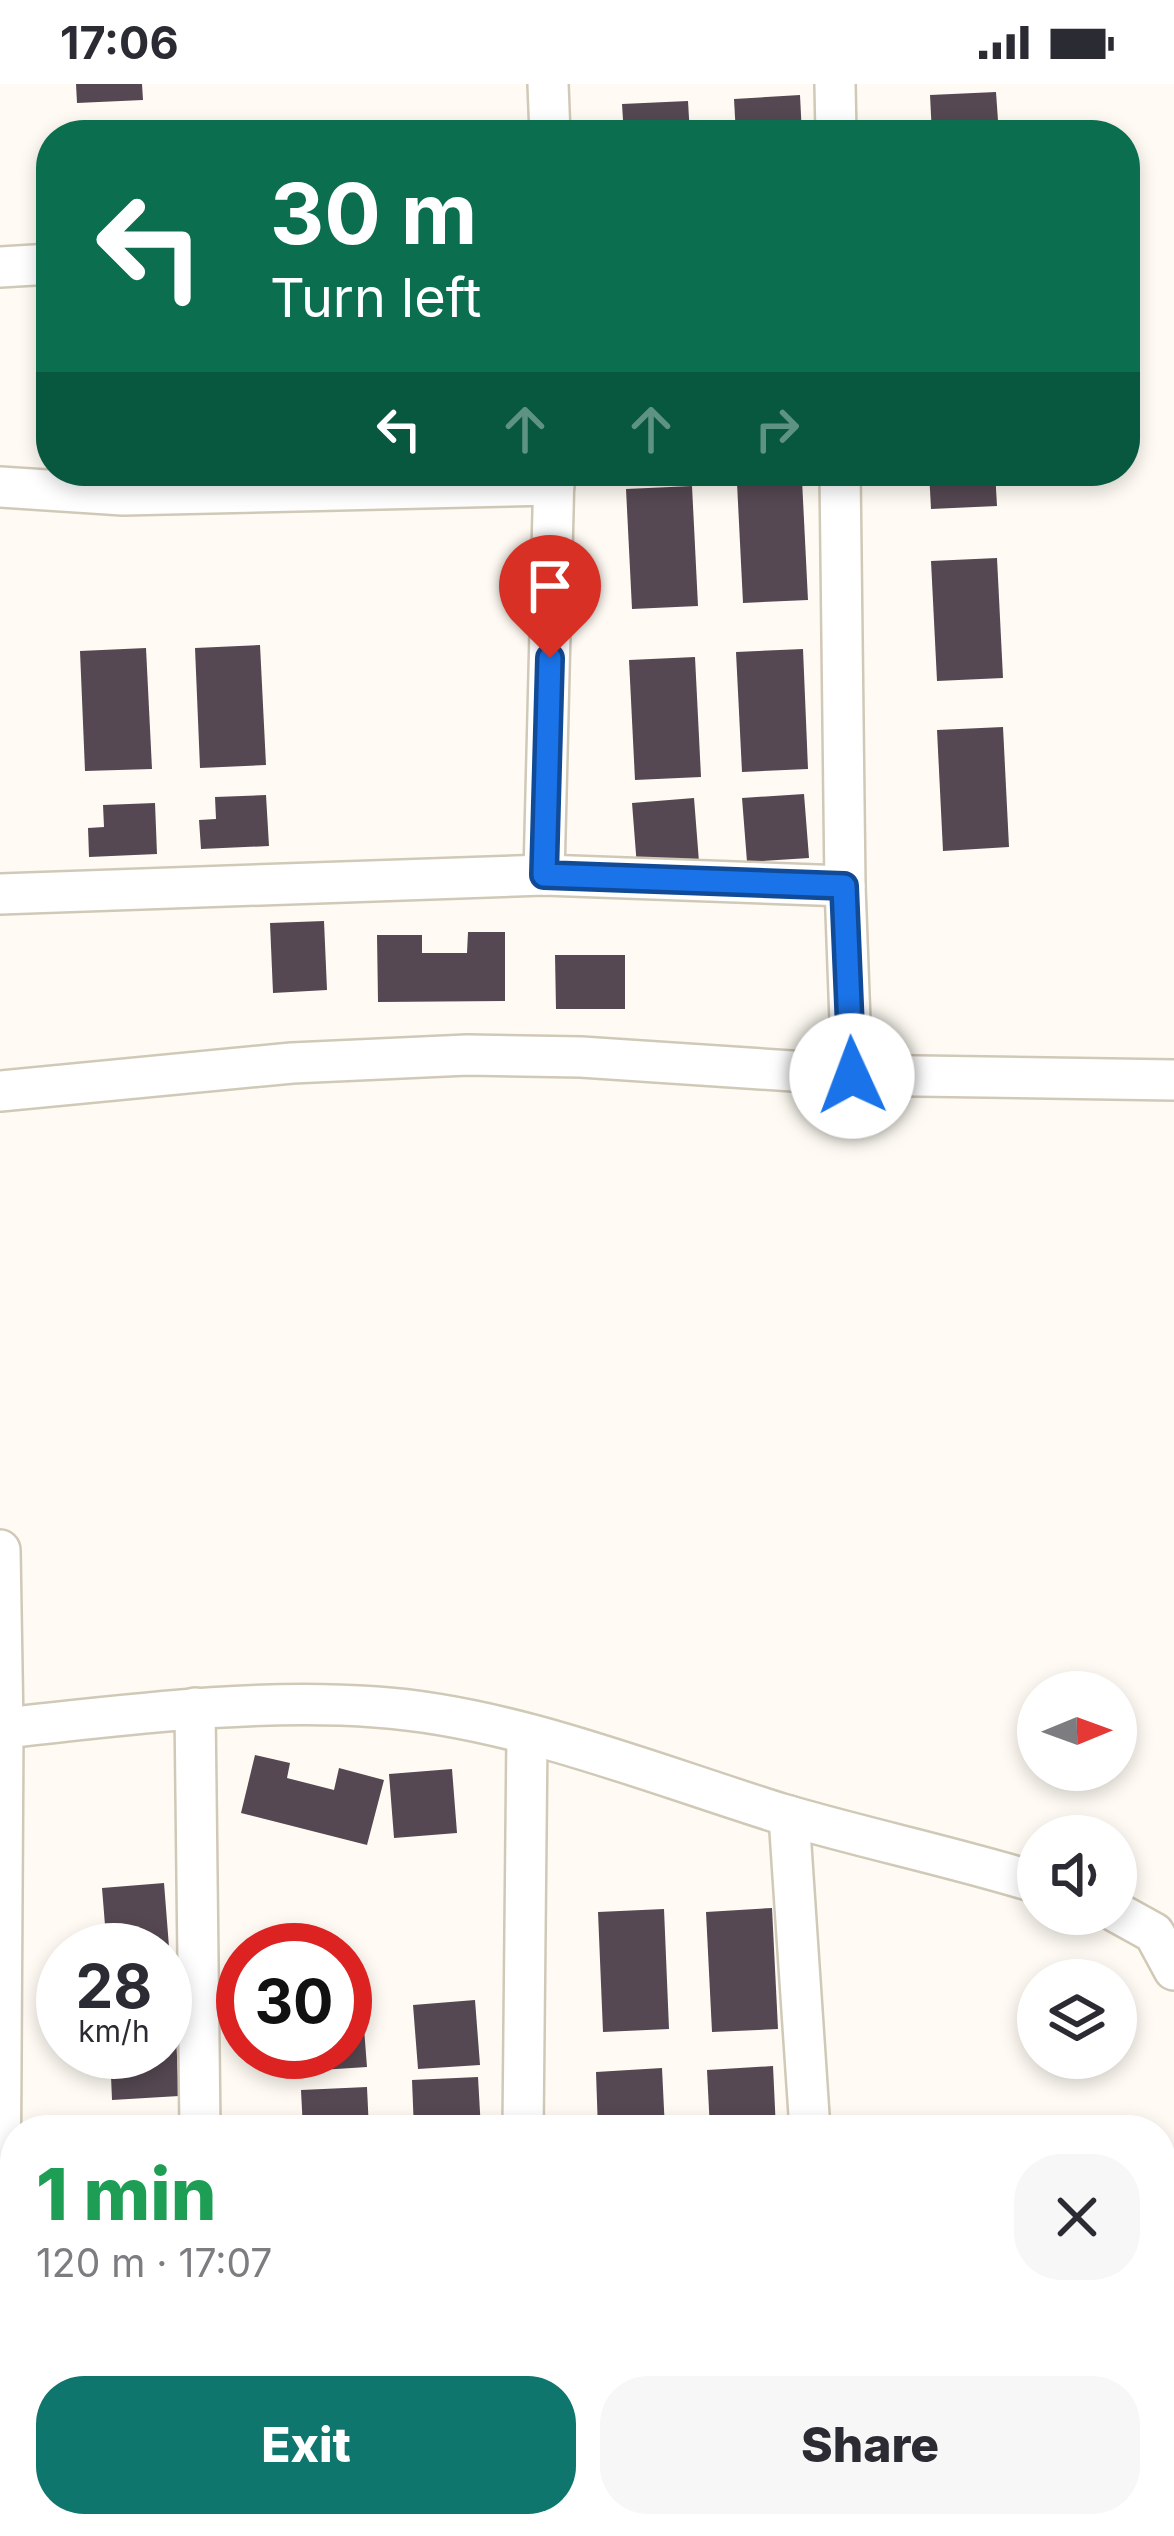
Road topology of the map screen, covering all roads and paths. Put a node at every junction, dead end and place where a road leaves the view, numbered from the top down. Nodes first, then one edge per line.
1 (548, 84) edge
2 (836, 84) edge
3 (549, 120) edge
4 (836, 120) edge
5 (36, 265) edge
6 (0, 267) edge
7 (351, 486) edge
8 (554, 486) edge
9 (840, 486) edge
10 (0, 488) edge
11 (544, 875) junction
12 (844, 886) junction
13 (0, 894) edge
14 (852, 1076) junction
15 (1174, 1080) edge
16 (0, 1091) edge
17 (0, 1550) edge
18 (195, 1708) junction
19 (3, 1728) edge
20 (527, 1734) junction
21 (789, 1816) junction
22 (1017, 1877) edge
23 (1164, 1930) edge
24 (1174, 1970) edge
25 (1, 2115) edge
26 (200, 2115) edge
27 (524, 2115) edge
28 (809, 2115) edge

1 - 3 street
2 - 4 street
5 - 6 street
7 - 10 street
8 - 11 street
9 - 12 street
11 - 12 street
11 - 13 street
12 - 14 street
14 - 15 street
14 - 16 street
17 - 19 street
18 - 19 street
18 - 20 street
18 - 26 street
19 - 25 street
20 - 21 street
20 - 27 street
21 - 22 street
21 - 28 street
23 - 24 street

